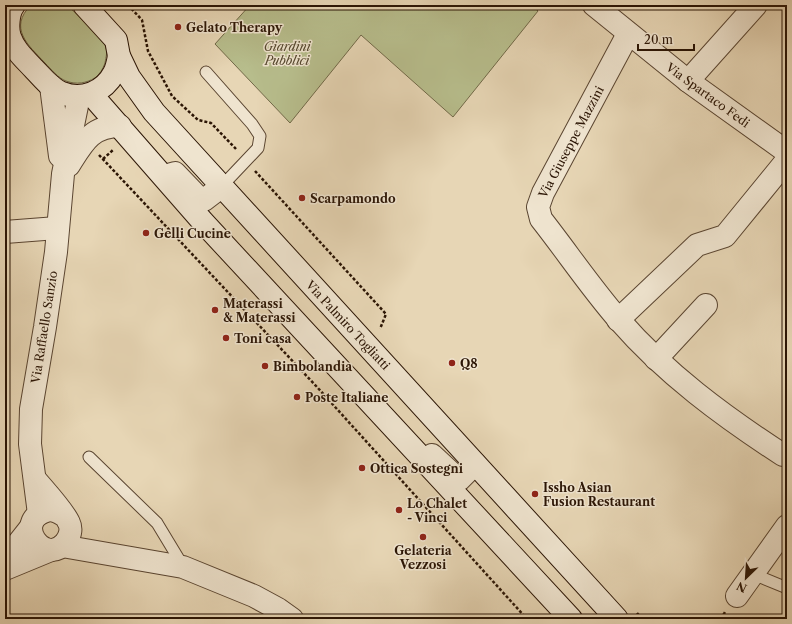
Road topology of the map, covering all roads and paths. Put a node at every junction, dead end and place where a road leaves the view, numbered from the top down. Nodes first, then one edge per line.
1 (84, 5) edge
2 (128, 5) edge
3 (594, 5) edge
4 (756, 5) edge
5 (12, 6) edge
6 (628, 34) junction
7 (119, 56) junction
8 (206, 72) dead end
9 (688, 81) junction
10 (51, 86) junction
11 (85, 95) junction
12 (120, 126) junction
13 (787, 152) edge
14 (103, 159) dead end
15 (246, 160) junction
16 (787, 160) edge
17 (63, 174) junction
18 (164, 176) junction
19 (221, 187) junction
20 (58, 228) junction
21 (5, 232) edge
22 (706, 305) dead end
23 (618, 320) junction
24 (385, 336) dead end
25 (656, 359) junction
26 (414, 450) junction
27 (783, 455) dead end
28 (89, 457) dead end
29 (475, 464) junction
30 (35, 479) junction
31 (35, 521) junction
32 (787, 526) edge
33 (62, 536) junction
34 (11, 559) edge
35 (183, 567) junction
36 (753, 574) junction
37 (787, 588) edge
38 (737, 596) dead end
39 (624, 614) edge
40 (279, 616) edge
41 (527, 619) edge
42 (571, 619) edge
43 (642, 619) edge

1 - 7 street, Via Palmiro Togliatti
2 - 15 path
3 - 6 street, Via Spartaco Fedi
4 - 9 street
5 - 10 street
6 - 9 street, Via Spartaco Fedi
6 - 23 street, Via Giuseppe Mazzini
7 - 11 street
7 - 19 street, Via Palmiro Togliatti
8 - 15 lane
9 - 13 street, Via Spartaco Fedi
10 - 11 street
10 - 17 street, Via Raffaello Sanzio
11 - 12 street
11 - 17 street, Via Raffaello Sanzio
12 - 17 street, Via Raffaello Sanzio
12 - 18 street
14 - 41 path
15 - 19 lane
15 - 24 path
16 - 23 street
17 - 20 street, Via Raffaello Sanzio
18 - 19 street
18 - 26 street
19 - 29 street, Via Palmiro Togliatti
20 - 21 street
20 - 30 street, Via Raffaello Sanzio
22 - 25 street
23 - 25 street, Via Giuseppe Mazzini
25 - 27 street, Via Giuseppe Mazzini
26 - 29 street
26 - 42 street
28 - 35 lane
29 - 39 street, Via Palmiro Togliatti
30 - 31 street, Via Raffaello Sanzio
30 - 33 street
31 - 33 street
31 - 33 street, Via Raffaello Sanzio
31 - 34 street
32 - 36 street
33 - 34 street
33 - 35 street
35 - 40 street
36 - 37 lane
36 - 38 street
39 - 43 path

